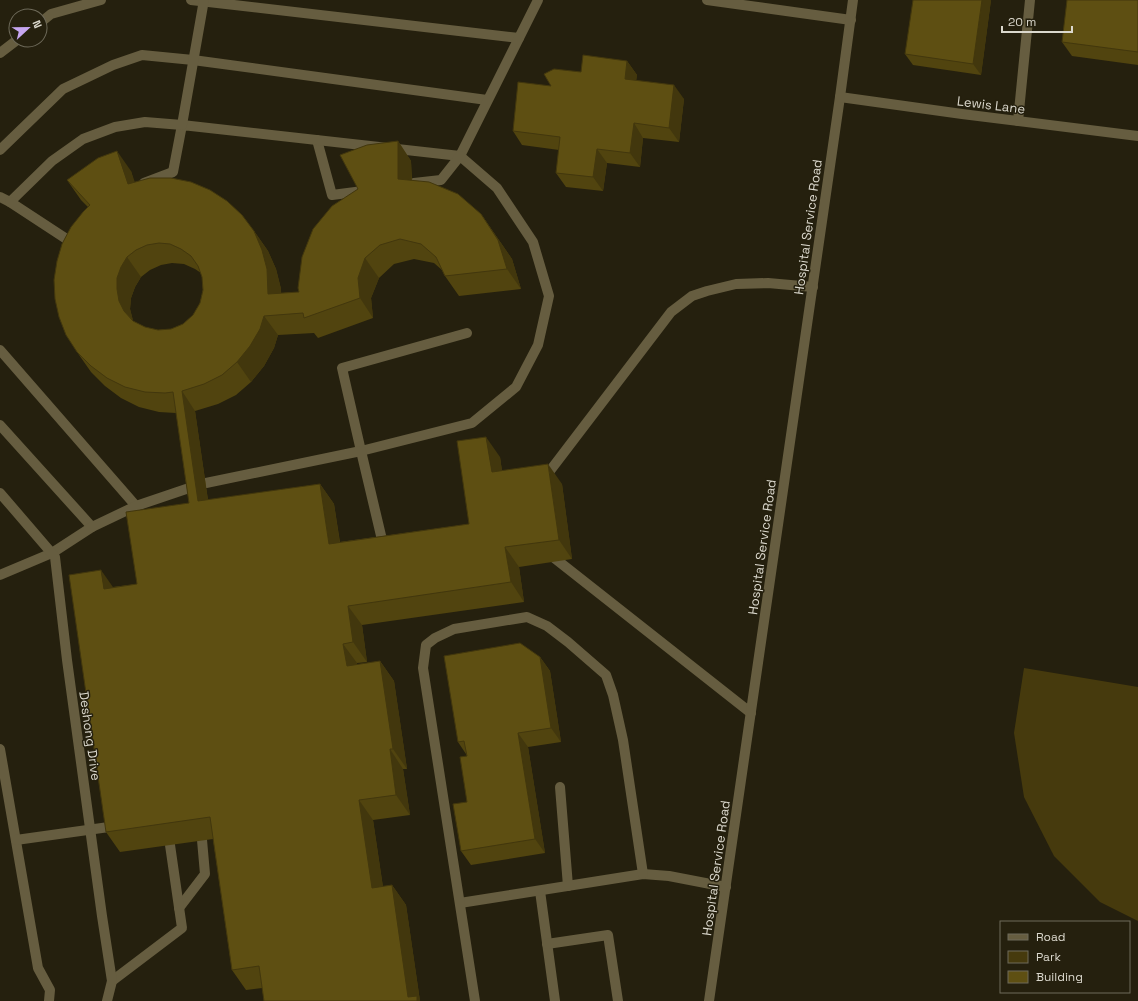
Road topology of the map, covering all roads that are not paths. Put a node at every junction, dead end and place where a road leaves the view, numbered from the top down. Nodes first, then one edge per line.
1 (101, 0) edge
2 (191, 0) edge
3 (538, 0) edge
4 (707, 0) edge
5 (853, 0) edge
6 (1030, 0) edge
7 (204, 1) edge
8 (48, 16) edge
9 (851, 20) junction
10 (519, 38) junction
11 (8, 47) edge
12 (0, 53) edge
13 (194, 60) junction
14 (840, 97) junction
15 (487, 100) junction
16 (1018, 121) junction
17 (182, 125) junction
18 (1138, 136) edge
19 (316, 140) junction
20 (0, 150) edge
21 (460, 156) junction
22 (412, 184) edge
23 (136, 185) edge
24 (363, 191) edge
25 (0, 197) edge
26 (10, 202) junction
27 (84, 224) edge
28 (813, 287) junction
29 (467, 333) dead end
30 (0, 350) edge
31 (0, 425) edge
32 (361, 451) junction
33 (537, 490) edge
34 (0, 493) edge
35 (136, 506) junction
36 (92, 527) junction
37 (383, 544) edge
38 (543, 546) edge
39 (52, 553) junction
40 (2, 571) edge
41 (751, 714) junction
42 (0, 749) edge
43 (560, 787) dead end
44 (116, 826) edge
45 (91, 829) junction
46 (16, 840) junction
47 (202, 840) edge
48 (170, 845) edge
49 (642, 874) junction
50 (568, 886) junction
51 (726, 887) junction
52 (540, 891) junction
53 (460, 903) junction
54 (179, 908) junction
55 (547, 944) junction
56 (112, 982) junction
57 (49, 1001) edge
58 (107, 1001) edge
59 (475, 1001) edge
60 (554, 1001) edge
61 (618, 1001) edge
62 (710, 1001) edge

1 - 8 street
2 - 7 street
3 - 10 street
4 - 9 street
5 - 9 street, Hospital Service Road
6 - 16 street
7 - 10 street
7 - 13 street
9 - 14 street, Hospital Service Road
10 - 15 street
11 - 12 street
13 - 15 street
13 - 17 street
13 - 20 street
14 - 16 street, Lewis Lane
14 - 28 street, Hospital Service Road
15 - 21 street
16 - 18 street, Lewis Lane
17 - 19 street
17 - 23 street
17 - 26 street
19 - 21 street
19 - 24 street
21 - 22 street
21 - 32 street
25 - 26 street
26 - 27 street
28 - 33 street
28 - 41 street, Hospital Service Road
29 - 32 street
30 - 35 street
31 - 36 street
32 - 35 street
32 - 37 street
34 - 39 street, Deshong Drive
35 - 36 street
36 - 39 street
38 - 41 street
39 - 40 street
39 - 45 street, Deshong Drive
41 - 51 street, Hospital Service Road
42 - 46 street
43 - 50 street
44 - 45 street
45 - 46 street
45 - 56 street, Deshong Drive
46 - 57 street
47 - 54 street
48 - 54 street
49 - 50 street
49 - 51 street
49 - 53 street
50 - 52 street
51 - 62 street, Hospital Service Road
52 - 53 street
52 - 55 street
53 - 59 street
54 - 56 street
55 - 60 street
55 - 61 street
56 - 58 street, Deshong Drive

